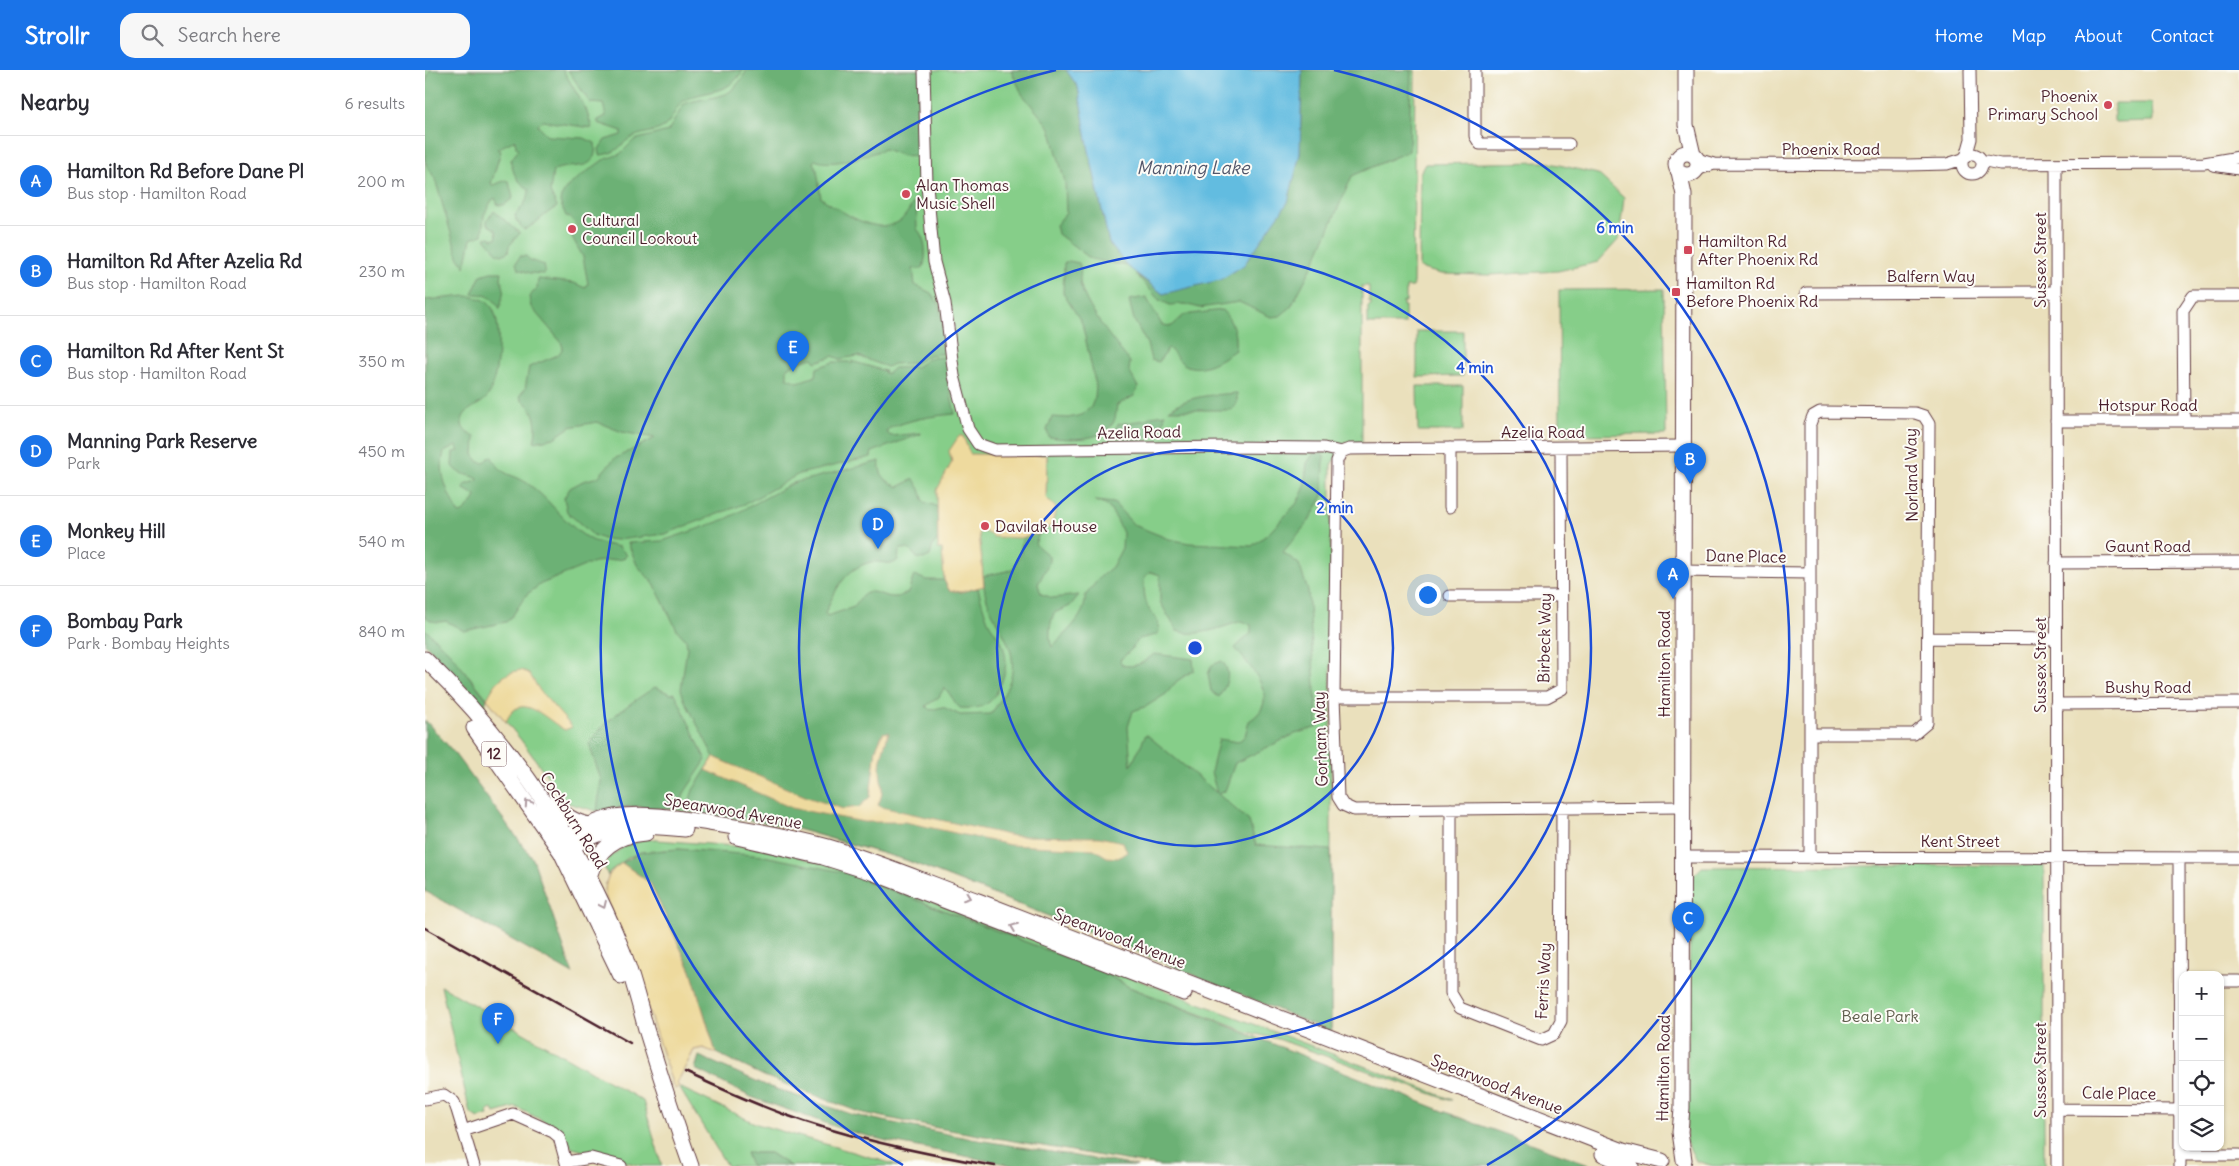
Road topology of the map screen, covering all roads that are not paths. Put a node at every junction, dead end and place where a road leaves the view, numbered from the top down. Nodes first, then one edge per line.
1 (924, 70) edge
2 (1475, 70) edge
3 (1681, 70) edge
4 (1686, 70) edge
5 (1970, 70) edge
6 (1971, 139) junction
7 (1569, 144) dead end
8 (2239, 157) edge
9 (1965, 158) junction
10 (1692, 162) junction
11 (1980, 162) junction
12 (2203, 163) junction
13 (1947, 164) junction
14 (2056, 164) junction
15 (2239, 169) edge
16 (1965, 171) junction
17 (1684, 196) junction
18 (2056, 292) junction
19 (1806, 293) dead end
20 (2239, 296) edge
21 (2184, 420) junction
22 (2056, 421) junction
23 (2239, 421) edge
24 (1683, 446) junction
25 (1450, 448) junction
26 (1561, 448) junction
27 (1341, 452) junction
28 (1450, 507) dead end
29 (2239, 562) edge
30 (2056, 563) junction
31 (1682, 571) junction
32 (1810, 573) junction
33 (1450, 596) dead end
34 (1561, 596) junction
35 (1929, 638) junction
36 (2056, 639) junction
37 (425, 659) edge
38 (425, 670) edge
39 (1334, 697) junction
40 (2239, 703) edge
41 (2056, 704) junction
42 (1810, 734) junction
43 (536, 790) junction
44 (1562, 807) junction
45 (1682, 807) junction
46 (1451, 809) junction
47 (590, 825) junction
48 (687, 830) junction
49 (564, 844) junction
50 (1682, 857) junction
51 (1810, 858) junction
52 (2055, 858) junction
53 (2179, 858) junction
54 (2239, 858) edge
55 (589, 877) junction
56 (2182, 971) edge
57 (2224, 981) edge
58 (2239, 981) edge
59 (2181, 1016) edge
60 (646, 1027) junction
61 (426, 1094) edge
62 (2180, 1106) edge
63 (2057, 1109) junction
64 (2179, 1110) edge
65 (463, 1131) junction
66 (1680, 1132) junction
67 (2239, 1155) edge
68 (2180, 1161) edge
69 (1663, 1162) edge
70 (1687, 1163) edge
71 (567, 1164) edge
72 (474, 1166) edge
73 (621, 1166) edge
74 (689, 1166) edge
75 (1631, 1166) edge
76 (2057, 1166) edge

1 - 27 street, Azelia Road
2 - 7 street
3 - 10 main road
4 - 10 main road
5 - 6 street
6 - 9 street
6 - 11 street
8 - 12 street
8 - 15 street
9 - 11 street
9 - 13 street, Phoenix Road
9 - 16 street
10 - 13 street, Phoenix Road
10 - 17 main road, Hamilton Road
10 - 17 main road, Hamilton Road
11 - 14 street
11 - 16 street
12 - 14 street
12 - 15 street
13 - 16 street, Phoenix Road
14 - 18 street, Sussex Street
17 - 24 main road, Hamilton Road
18 - 19 street, Balfern Way
18 - 22 street, Sussex Street
20 - 21 street
21 - 22 street, Hotspur Road
21 - 23 street, Hotspur Road
22 - 30 street, Sussex Street
24 - 26 street, Azelia Road
24 - 31 main road, Hamilton Road
25 - 26 street, Azelia Road
25 - 27 street, Azelia Road
25 - 28 street
26 - 34 street, Birbeck Way
27 - 39 street, Gorham Way
29 - 30 street, Gaunt Road
30 - 36 street, Sussex Street
31 - 32 street, Dane Place
31 - 45 main road, Hamilton Road
32 - 35 street, Norland Way
32 - 42 street, Norland Way
33 - 34 street
34 - 39 street, Birbeck Way
35 - 36 street
35 - 42 street, Norland Way
36 - 41 street, Sussex Street
37 - 43 main road, Cockburn Road / 12
49 -> 38 main road, Cockburn Road / 12
39 - 46 street, Gorham Way
40 - 41 street, Bushy Road
41 - 52 street, Sussex Street
42 - 51 street, Norland Way
43 - 47 main road
43 - 49 main road, Cockburn Road / 12
44 - 45 street, Gorham Way
44 - 46 street, Gorham Way
44 - 46 street, Ferris Way
45 - 50 main road, Hamilton Road
47 - 49 main road, Spearwood Avenue
47 -> 69 main road, Spearwood Avenue
48 - 49 main road, Spearwood Avenue
48 - 55 main road
75 -> 48 main road, Spearwood Avenue
49 - 55 main road, Cockburn Road / 12
49 - 60 main road, Cockburn Road / 12
50 - 51 street, Kent Street
50 - 66 main road, Hamilton Road
51 - 52 street, Kent Street
52 - 53 street, Kent Street
52 - 63 street, Sussex Street
53 - 54 street, Kent Street
53 - 56 street
55 -> 60 main road, Cockburn Road / 12
57 - 58 street
59 - 62 street
60 - 74 main road, Cockburn Road / 12
61 - 65 street
63 - 64 street, Cale Place
63 - 76 street, Sussex Street
65 - 71 street
65 - 72 street
66 - 69 main road, Hamilton Road
66 - 70 main road, Hamilton Road
67 - 68 street
69 - 70 main road, Spearwood Avenue
71 - 73 street

